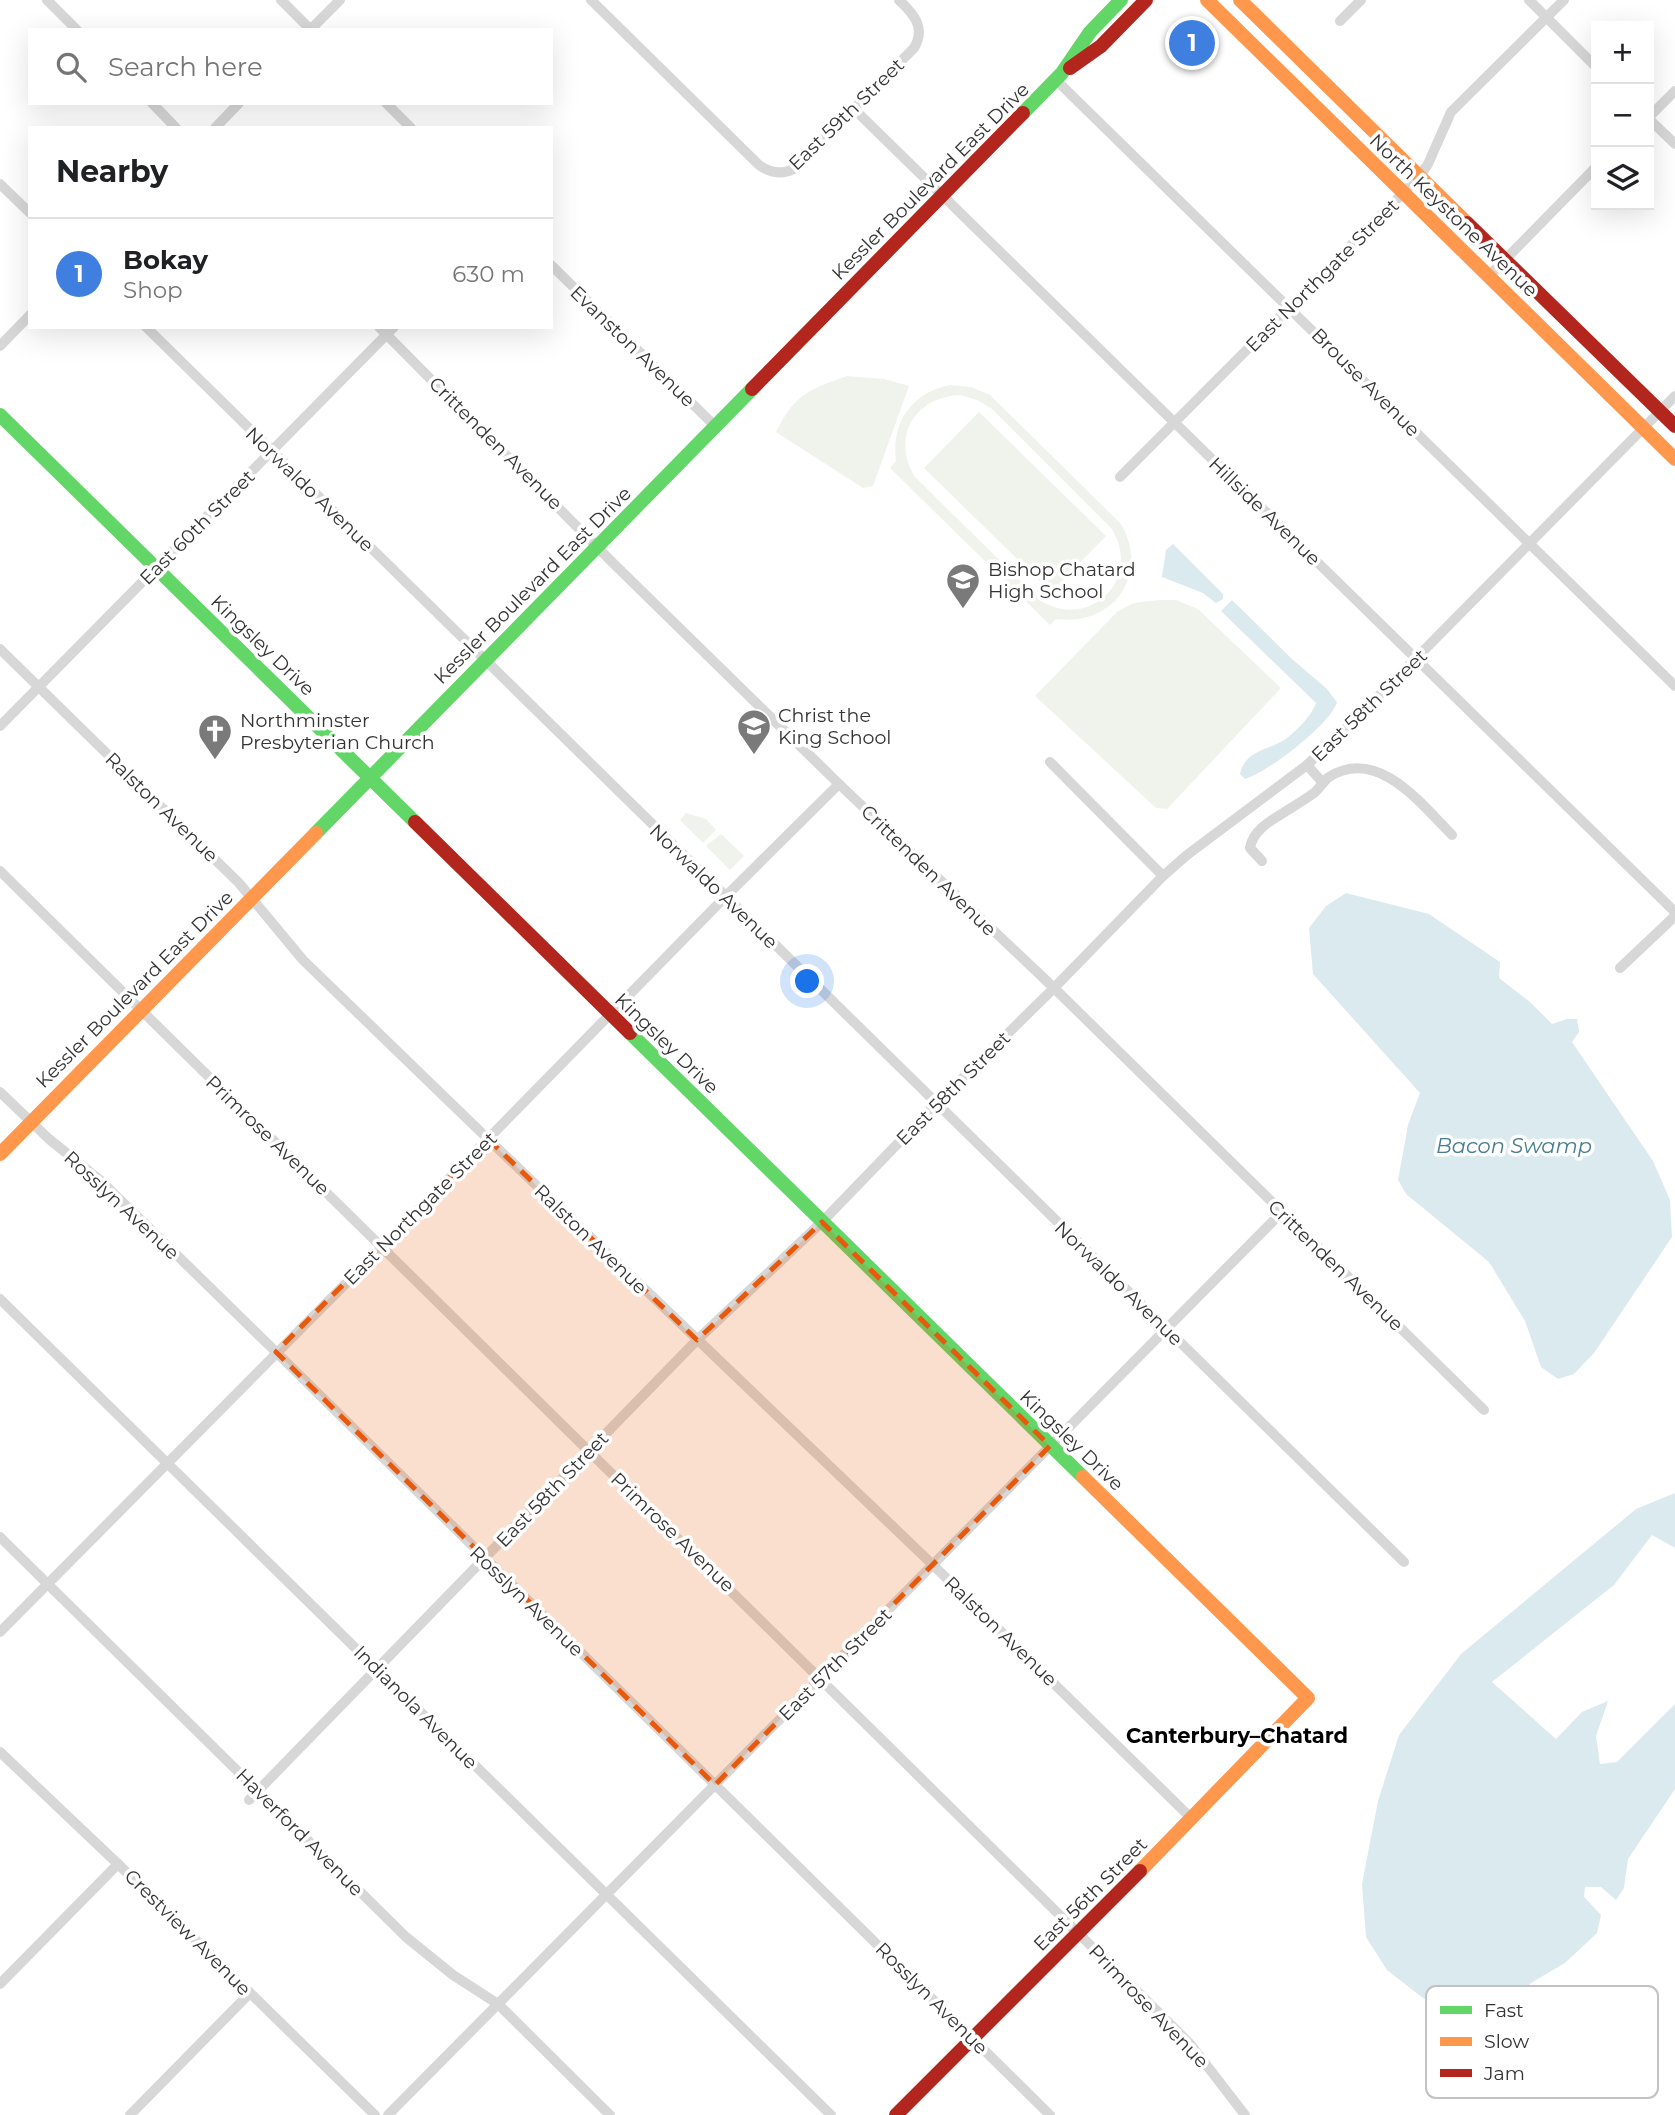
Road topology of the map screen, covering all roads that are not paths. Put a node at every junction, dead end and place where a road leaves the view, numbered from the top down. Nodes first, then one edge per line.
1 (47, 0) edge
2 (281, 0) edge
3 (340, 0) edge
4 (591, 0) edge
5 (899, 0) edge
6 (1121, 0) edge
7 (1146, 0) edge
8 (1207, 0) edge
9 (1240, 0) edge
10 (1361, 0) edge
11 (1529, 0) edge
12 (1564, 0) edge
13 (1547, 17) junction
14 (1340, 21) dead end
15 (75, 28) edge
16 (309, 28) edge
17 (313, 28) edge
18 (1591, 61) edge
19 (1059, 76) junction
20 (1675, 91) edge
21 (154, 105) edge
22 (237, 105) edge
23 (388, 105) edge
24 (854, 109) junction
25 (1654, 113) edge
26 (1654, 123) edge
27 (175, 126) edge
28 (217, 126) edge
29 (409, 126) edge
30 (1675, 144) edge
31 (1591, 172) edge
32 (1420, 176) junction
33 (0, 184) edge
34 (1404, 193) junction
35 (943, 195) junction
36 (28, 212) edge
37 (1505, 259) junction
38 (553, 267) edge
39 (1489, 276) junction
40 (1291, 308) junction
41 (28, 317) edge
42 (148, 329) edge
43 (387, 330) edge
44 (0, 346) edge
45 (1675, 396) edge
46 (1660, 411) junction
47 (0, 415) edge
48 (1175, 423) junction
49 (715, 426) junction
50 (1675, 426) edge
51 (1644, 428) junction
52 (271, 451) junction
53 (1675, 459) edge
54 (1120, 477) dead end
55 (1529, 543) junction
56 (598, 545) junction
57 (156, 568) junction
58 (0, 649) edge
59 (1416, 659) junction
60 (485, 660) junction
61 (1675, 686) edge
62 (39, 687) junction
63 (0, 726) edge
64 (1050, 762) dead end
65 (1307, 765) junction
66 (370, 777) junction
67 (1323, 783) junction
68 (839, 784) junction
69 (1452, 835) dead end
70 (1262, 861) dead end
71 (0, 871) edge
72 (1163, 876) junction
73 (251, 897) junction
74 (725, 897) junction
75 (1675, 914) edge
76 (1620, 968) dead end
77 (1054, 988) junction
78 (141, 1010) junction
79 (611, 1014) junction
80 (0, 1091) edge
81 (936, 1104) junction
82 (31, 1122) junction
83 (488, 1139) junction
84 (0, 1154) edge
85 (1282, 1212) junction
86 (822, 1222) junction
87 (382, 1247) junction
88 (0, 1299) edge
89 (1166, 1329) junction
90 (697, 1340) junction
91 (276, 1352) junction
92 (1484, 1409) dead end
93 (1050, 1446) junction
94 (589, 1450) junction
95 (167, 1463) junction
96 (0, 1537) edge
97 (484, 1560) junction
98 (1404, 1562) dead end
99 (933, 1564) junction
100 (47, 1584) junction
101 (0, 1632) edge
102 (378, 1669) junction
103 (821, 1678) junction
104 (1308, 1698) joint
105 (0, 1752) edge
106 (715, 1785) junction
107 (258, 1791) junction
108 (249, 1800) dead end
109 (1192, 1819) junction
110 (118, 1864) junction
111 (607, 1894) junction
112 (1078, 1933) junction
113 (0, 1984) edge
114 (250, 1993) junction
115 (498, 2004) junction
116 (973, 2038) junction
117 (373, 2114) edge
118 (130, 2115) edge
119 (388, 2115) edge
120 (610, 2115) edge
121 (831, 2115) edge
122 (896, 2115) edge
123 (1050, 2115) edge
124 (1245, 2115) edge

1 - 15 street
2 - 16 street
3 - 17 street
4 - 24 street, East 59th Street
5 - 24 street, East 59th Street
6 - 19 main road, Kessler Boulevard East Drive
7 - 19 main road, Kessler Boulevard East Drive
8 - 34 main road, North Keystone Avenue
9 - 32 main road, North Keystone Avenue
10 - 14 street
11 - 13 street
12 - 13 street, East Northgate Street
13 - 18 street
13 - 32 street, East Northgate Street
19 - 35 main road, Kessler Boulevard East Drive
19 - 40 street, Brouse Avenue
20 - 25 street
21 - 27 street
22 - 28 street
23 - 29 street
24 - 35 street, Hillside Avenue
26 - 30 street
31 - 37 street
32 - 34 street, East Northgate Street
32 - 37 main road, North Keystone Avenue
33 - 36 street
34 - 39 main road, North Keystone Avenue
34 - 40 street, East Northgate Street
35 - 48 street, Hillside Avenue
35 - 49 main road, Kessler Boulevard East Drive
37 - 39 street
37 - 46 main road, North Keystone Avenue
38 - 49 street, Evanston Avenue
39 - 51 main road, North Keystone Avenue
40 - 48 street, East Northgate Street
40 - 55 street, Brouse Avenue
41 - 44 street
42 - 52 street, Norwaldo Avenue
43 - 52 street, East 60th Street
43 - 56 street, Crittenden Avenue
45 - 46 street, East 58th Street
46 - 50 main road, North Keystone Avenue
46 - 51 street, East 58th Street
47 - 57 main road, Kingsley Drive
48 - 54 street, East Northgate Street
48 - 59 street, Hillside Avenue
49 - 56 main road, Kessler Boulevard East Drive
51 - 53 main road, North Keystone Avenue
51 - 55 street, East 58th Street
52 - 57 street, East 60th Street
52 - 60 street, Norwaldo Avenue
55 - 59 street, East 58th Street
55 - 61 street, Brouse Avenue
56 - 60 main road, Kessler Boulevard East Drive
56 - 68 street, Crittenden Avenue
57 - 62 street, East 60th Street
57 - 66 main road, Kingsley Drive
58 - 62 street, Ralston Avenue
59 - 65 street, East 58th Street
59 - 75 street, Hillside Avenue
60 - 66 main road, Kessler Boulevard East Drive
60 - 74 street, Norwaldo Avenue
62 - 63 street, East 60th Street
62 - 73 street, Ralston Avenue
64 - 72 street
65 - 67 street
65 - 72 street, East 58th Street
66 - 73 main road, Kessler Boulevard East Drive
66 - 79 main road, Kingsley Drive
67 - 69 street
67 - 70 street
68 - 74 street, East Northgate Street
68 - 77 street, Crittenden Avenue
71 - 78 street, Primrose Avenue
72 - 77 street, East 58th Street
73 - 78 main road, Kessler Boulevard East Drive
73 - 83 street, Ralston Avenue
74 - 79 street, East Northgate Street
74 - 81 street, Norwaldo Avenue
75 - 76 street
77 - 81 street, East 58th Street
77 - 85 street, Crittenden Avenue
78 - 82 main road, Kessler Boulevard East Drive
78 - 87 street, Primrose Avenue
79 - 83 street, East Northgate Street
79 - 86 main road, Kingsley Drive
80 - 82 street, Rosslyn Avenue
81 - 86 street, East 58th Street
81 - 89 street, Norwaldo Avenue
82 - 84 main road, Kessler Boulevard East Drive
82 - 91 street, Rosslyn Avenue
83 - 87 street, East Northgate Street
83 - 90 street, Ralston Avenue
85 - 89 street, East 57th Street
85 - 92 street, Crittenden Avenue
86 - 90 street, East 58th Street
86 - 93 main road, Kingsley Drive
87 - 91 street, East Northgate Street
87 - 94 street, Primrose Avenue
88 - 95 street, Indianola Avenue
89 - 93 street, East 57th Street
89 - 98 street, Norwaldo Avenue
90 - 94 street, East 58th Street
90 - 99 street, Ralston Avenue
91 - 95 street, East Northgate Street
91 - 97 street, Rosslyn Avenue
93 - 99 street, East 57th Street
93 - 104 main road, Kingsley Drive
94 - 97 street, East 58th Street
94 - 103 street, Primrose Avenue
95 - 100 street, East Northgate Street
95 - 102 street, Indianola Avenue
96 - 100 street, Haverford Avenue
97 - 102 street, East 58th Street
97 - 106 street, Rosslyn Avenue
99 - 103 street, East 57th Street
99 - 109 street, Ralston Avenue
100 - 101 street, East Northgate Street
100 - 107 street, Haverford Avenue
102 - 107 street, East 58th Street
102 - 111 street, Indianola Avenue
103 - 106 street, East 57th Street
103 - 112 street, Primrose Avenue
104 - 109 main road, East 56th Street
105 - 110 street, Crestview Avenue
106 - 111 street, East 57th Street
106 - 116 street, Rosslyn Avenue
107 - 108 street, East 58th Street
107 - 115 street, Haverford Avenue
109 - 112 main road, East 56th Street
110 - 113 street
110 - 114 street, Crestview Avenue
111 - 115 street, East 57th Street
111 - 121 street, Indianola Avenue
112 - 116 main road, East 56th Street
112 - 124 street, Primrose Avenue
114 - 117 street, Crestview Avenue
114 - 118 street
115 - 119 street, East 57th Street
115 - 120 street, Haverford Avenue
116 - 122 main road, East 56th Street
116 - 123 street, Rosslyn Avenue

